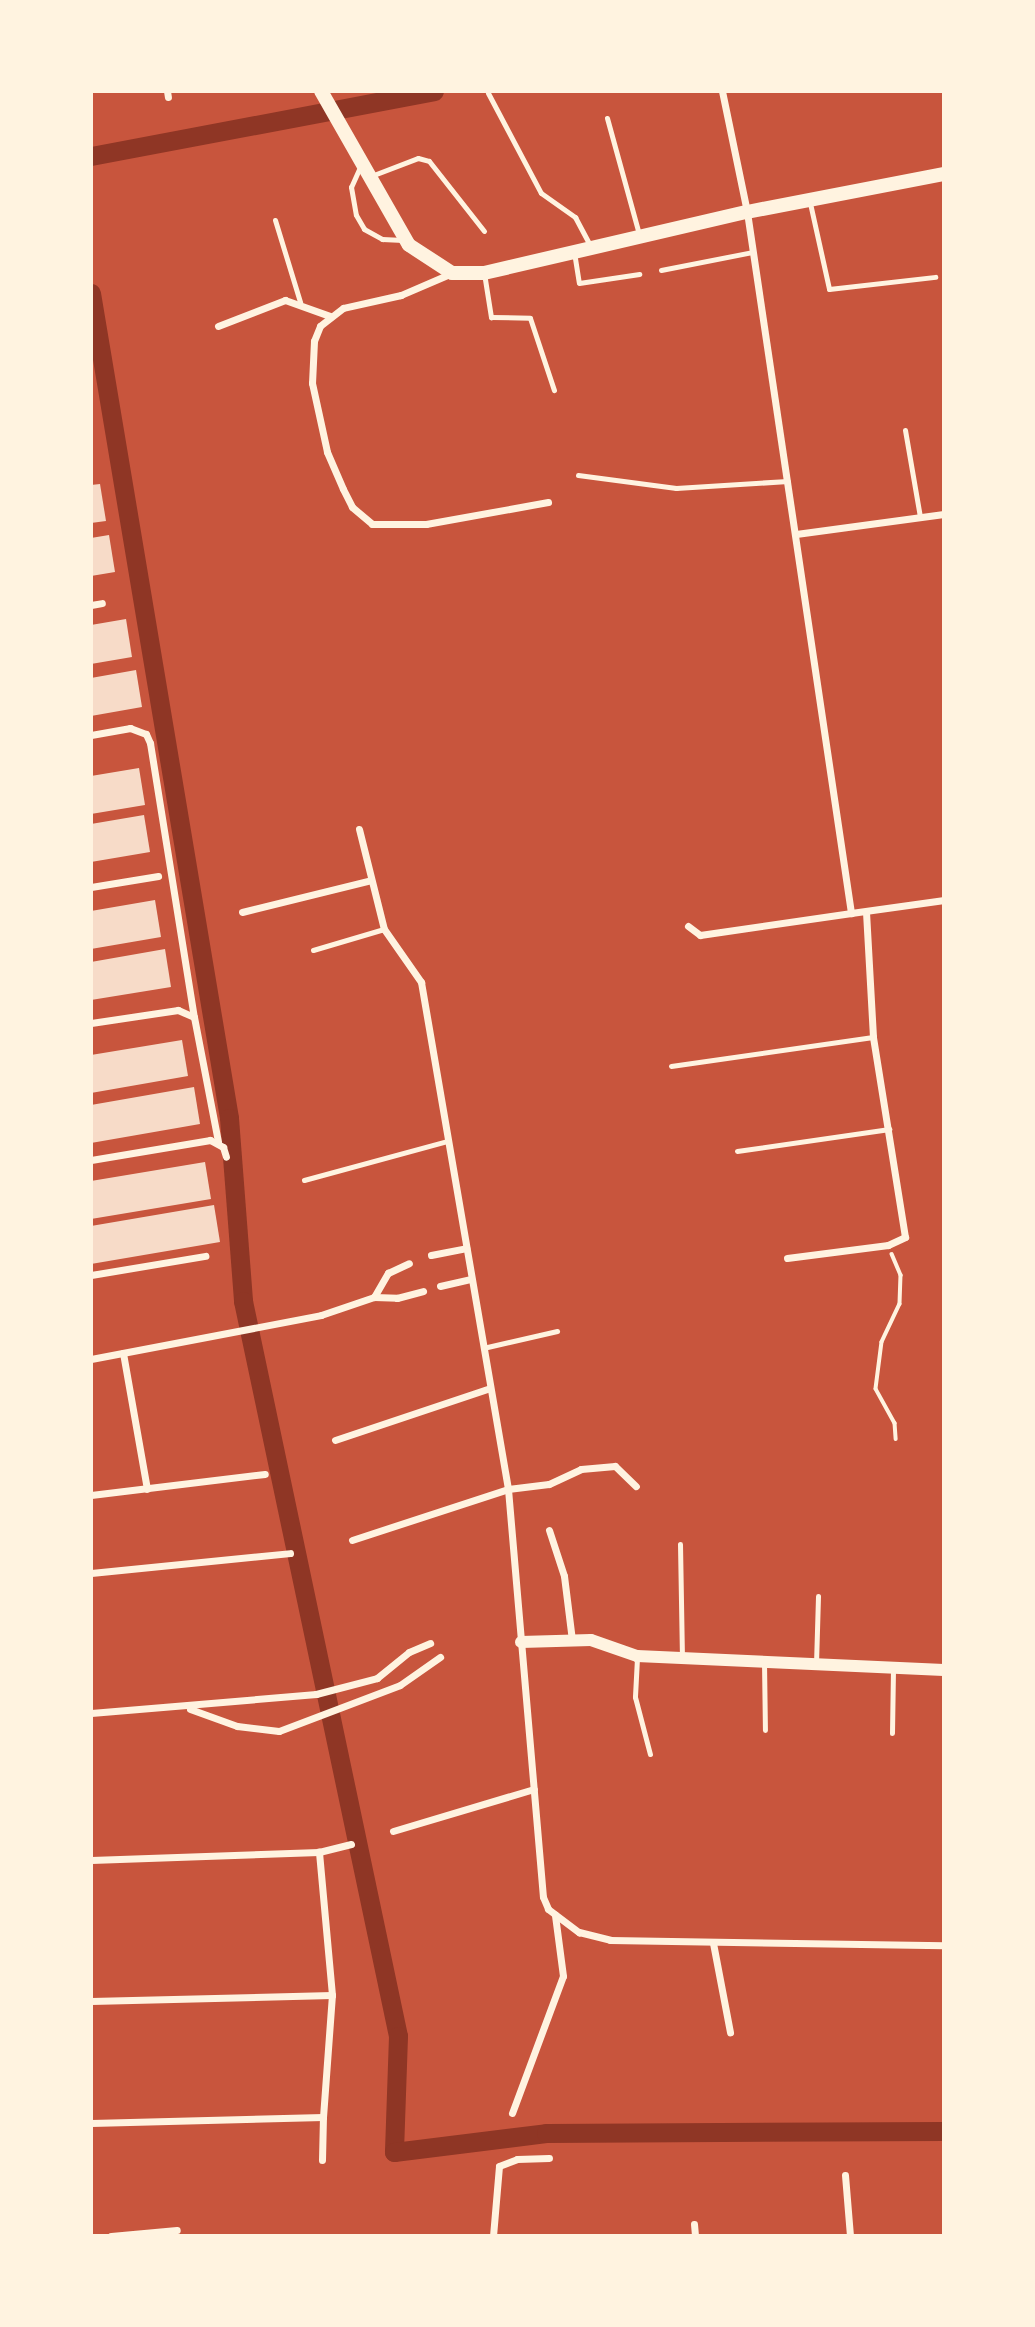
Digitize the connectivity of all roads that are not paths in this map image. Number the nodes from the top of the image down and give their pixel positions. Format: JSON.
{"nodes":[{"id":1,"x":722,"y":91,"type":"edge"},
{"id":2,"x":488,"y":93,"type":"dead end"},
{"id":3,"x":323,"y":97,"type":"edge"},
{"id":4,"x":607,"y":118,"type":"dead end"},
{"id":5,"x":365,"y":170,"type":"junction"},
{"id":6,"x":944,"y":174,"type":"edge"},
{"id":7,"x":810,"y":200,"type":"junction"},
{"id":8,"x":747,"y":212,"type":"junction"},
{"id":9,"x":275,"y":220,"type":"dead end"},
{"id":10,"x":484,"y":231,"type":"dead end"},
{"id":11,"x":640,"y":237,"type":"junction"},
{"id":12,"x":406,"y":241,"type":"junction"},
{"id":13,"x":592,"y":248,"type":"junction"},
{"id":14,"x":574,"y":252,"type":"junction"},
{"id":15,"x":753,"y":253,"type":"junction"},
{"id":16,"x":661,"y":270,"type":"dead end"},
{"id":17,"x":484,"y":272,"type":"junction"},
{"id":18,"x":452,"y":273,"type":"junction"},
{"id":19,"x":639,"y":274,"type":"dead end"},
{"id":20,"x":935,"y":277,"type":"dead end"},
{"id":21,"x":300,"y":302,"type":"junction"},
{"id":22,"x":330,"y":316,"type":"junction"},
{"id":23,"x":218,"y":326,"type":"dead end"},
{"id":24,"x":554,"y":390,"type":"dead end"},
{"id":25,"x":905,"y":430,"type":"dead end"},
{"id":26,"x":578,"y":475,"type":"dead end"},
{"id":27,"x":788,"y":481,"type":"junction"},
{"id":28,"x":548,"y":502,"type":"dead end"},
{"id":29,"x":944,"y":514,"type":"edge"},
{"id":30,"x":920,"y":517,"type":"junction"},
{"id":31,"x":796,"y":534,"type":"junction"},
{"id":32,"x":102,"y":603,"type":"dead end"},
{"id":33,"x":91,"y":605,"type":"edge"},
{"id":34,"x":91,"y":735,"type":"edge"},
{"id":35,"x":359,"y":829,"type":"dead end"},
{"id":36,"x":158,"y":876,"type":"dead end"},
{"id":37,"x":371,"y":880,"type":"junction"},
{"id":38,"x":91,"y":887,"type":"edge"},
{"id":39,"x":944,"y":900,"type":"edge"},
{"id":40,"x":242,"y":912,"type":"dead end"},
{"id":41,"x":866,"y":912,"type":"junction"},
{"id":42,"x":851,"y":913,"type":"junction"},
{"id":43,"x":688,"y":926,"type":"dead end"},
{"id":44,"x":384,"y":929,"type":"junction"},
{"id":45,"x":313,"y":950,"type":"dead end"},
{"id":46,"x":194,"y":1017,"type":"junction"},
{"id":47,"x":91,"y":1023,"type":"edge"},
{"id":48,"x":873,"y":1037,"type":"junction"},
{"id":49,"x":671,"y":1066,"type":"dead end"},
{"id":50,"x":889,"y":1129,"type":"junction"},
{"id":51,"x":448,"y":1141,"type":"junction"},
{"id":52,"x":218,"y":1142,"type":"junction"},
{"id":53,"x":737,"y":1151,"type":"dead end"},
{"id":54,"x":226,"y":1157,"type":"dead end"},
{"id":55,"x":91,"y":1160,"type":"edge"},
{"id":56,"x":304,"y":1180,"type":"dead end"},
{"id":57,"x":466,"y":1248,"type":"junction"},
{"id":58,"x":431,"y":1255,"type":"dead end"},
{"id":59,"x":205,"y":1256,"type":"dead end"},
{"id":60,"x":787,"y":1258,"type":"dead end"},
{"id":61,"x":410,"y":1263,"type":"dead end"},
{"id":62,"x":91,"y":1275,"type":"edge"},
{"id":63,"x":471,"y":1279,"type":"junction"},
{"id":64,"x":440,"y":1286,"type":"dead end"},
{"id":65,"x":423,"y":1291,"type":"dead end"},
{"id":66,"x":374,"y":1297,"type":"junction"},
{"id":67,"x":557,"y":1332,"type":"dead end"},
{"id":68,"x":483,"y":1348,"type":"junction"},
{"id":69,"x":123,"y":1353,"type":"junction"},
{"id":70,"x":91,"y":1359,"type":"edge"},
{"id":71,"x":491,"y":1388,"type":"junction"},
{"id":72,"x":335,"y":1440,"type":"dead end"},
{"id":73,"x":265,"y":1474,"type":"dead end"},
{"id":74,"x":636,"y":1486,"type":"dead end"},
{"id":75,"x":147,"y":1489,"type":"junction"},
{"id":76,"x":508,"y":1489,"type":"junction"},
{"id":77,"x":91,"y":1495,"type":"edge"},
{"id":78,"x":549,"y":1530,"type":"dead end"},
{"id":79,"x":352,"y":1540,"type":"dead end"},
{"id":80,"x":680,"y":1544,"type":"dead end"},
{"id":81,"x":290,"y":1553,"type":"dead end"},
{"id":82,"x":91,"y":1573,"type":"edge"},
{"id":83,"x":818,"y":1596,"type":"dead end"},
{"id":84,"x":572,"y":1640,"type":"junction"},
{"id":85,"x":521,"y":1642,"type":"junction"},
{"id":86,"x":430,"y":1643,"type":"dead end"},
{"id":87,"x":638,"y":1656,"type":"junction"},
{"id":88,"x":440,"y":1657,"type":"dead end"},
{"id":89,"x":682,"y":1658,"type":"junction"},
{"id":90,"x":765,"y":1662,"type":"junction"},
{"id":91,"x":816,"y":1664,"type":"junction"},
{"id":92,"x":893,"y":1668,"type":"junction"},
{"id":93,"x":944,"y":1670,"type":"edge"},
{"id":94,"x":187,"y":1708,"type":"junction"},
{"id":95,"x":91,"y":1713,"type":"edge"},
{"id":96,"x":765,"y":1730,"type":"dead end"},
{"id":97,"x":892,"y":1734,"type":"dead end"},
{"id":98,"x":650,"y":1754,"type":"dead end"},
{"id":99,"x":534,"y":1789,"type":"junction"},
{"id":100,"x":393,"y":1830,"type":"dead end"},
{"id":101,"x":351,"y":1844,"type":"dead end"},
{"id":102,"x":319,"y":1852,"type":"junction"},
{"id":103,"x":91,"y":1860,"type":"edge"},
{"id":104,"x":555,"y":1914,"type":"junction"},
{"id":105,"x":713,"y":1942,"type":"junction"},
{"id":106,"x":944,"y":1945,"type":"edge"},
{"id":107,"x":332,"y":1995,"type":"junction"},
{"id":108,"x":91,"y":2001,"type":"edge"},
{"id":109,"x":730,"y":2032,"type":"dead end"},
{"id":110,"x":512,"y":2113,"type":"dead end"},
{"id":111,"x":323,"y":2117,"type":"junction"},
{"id":112,"x":91,"y":2123,"type":"edge"},
{"id":113,"x":549,"y":2158,"type":"dead end"},
{"id":114,"x":321,"y":2160,"type":"dead end"},
{"id":115,"x":845,"y":2175,"type":"dead end"},
{"id":116,"x":694,"y":2224,"type":"dead end"},
{"id":117,"x":177,"y":2230,"type":"dead end"},
{"id":118,"x":111,"y":2236,"type":"edge"},
{"id":119,"x":493,"y":2236,"type":"edge"},
{"id":120,"x":695,"y":2236,"type":"edge"},
{"id":121,"x":850,"y":2236,"type":"edge"}],
"edges":[{"from":1,"to":8,"type":"street"},
{"from":2,"to":13,"type":"lane"},
{"from":3,"to":5,"type":"main road"},
{"from":4,"to":11,"type":"lane"},
{"from":5,"to":10,"type":"lane"},
{"from":5,"to":12,"type":"main road"},
{"from":5,"to":12,"type":"lane"},
{"from":6,"to":7,"type":"main road"},
{"from":7,"to":8,"type":"main road"},
{"from":7,"to":20,"type":"lane"},
{"from":8,"to":11,"type":"main road"},
{"from":8,"to":15,"type":"street"},
{"from":9,"to":21,"type":"lane"},
{"from":11,"to":13,"type":"main road"},
{"from":12,"to":18,"type":"main road"},
{"from":13,"to":14,"type":"main road"},
{"from":14,"to":17,"type":"main road"},
{"from":14,"to":19,"type":"lane"},
{"from":15,"to":16,"type":"lane"},
{"from":15,"to":27,"type":"street"},
{"from":17,"to":18,"type":"main road"},
{"from":17,"to":24,"type":"lane"},
{"from":18,"to":22,"type":"street"},
{"from":21,"to":22,"type":"street"},
{"from":21,"to":23,"type":"street"},
{"from":22,"to":28,"type":"street"},
{"from":25,"to":30,"type":"lane"},
{"from":26,"to":27,"type":"lane"},
{"from":27,"to":31,"type":"street"},
{"from":29,"to":30,"type":"street"},
{"from":30,"to":31,"type":"street"},
{"from":31,"to":42,"type":"street"},
{"from":32,"to":33,"type":"street"},
{"from":34,"to":46,"type":"street"},
{"from":35,"to":37,"type":"street"},
{"from":36,"to":38,"type":"street"},
{"from":37,"to":40,"type":"street"},
{"from":37,"to":44,"type":"street"},
{"from":39,"to":41,"type":"street"},
{"from":41,"to":42,"type":"street"},
{"from":41,"to":48,"type":"street"},
{"from":42,"to":43,"type":"street"},
{"from":44,"to":45,"type":"lane"},
{"from":44,"to":51,"type":"street"},
{"from":46,"to":47,"type":"street"},
{"from":46,"to":52,"type":"street"},
{"from":48,"to":49,"type":"lane"},
{"from":48,"to":50,"type":"street"},
{"from":50,"to":53,"type":"lane"},
{"from":50,"to":60,"type":"street"},
{"from":51,"to":56,"type":"lane"},
{"from":51,"to":57,"type":"street"},
{"from":52,"to":54,"type":"street"},
{"from":52,"to":55,"type":"street"},
{"from":57,"to":58,"type":"street"},
{"from":57,"to":63,"type":"street"},
{"from":59,"to":62,"type":"street"},
{"from":61,"to":66,"type":"street"},
{"from":63,"to":64,"type":"street"},
{"from":63,"to":68,"type":"street"},
{"from":65,"to":66,"type":"street"},
{"from":66,"to":69,"type":"street"},
{"from":67,"to":68,"type":"lane"},
{"from":68,"to":71,"type":"street"},
{"from":69,"to":70,"type":"street"},
{"from":69,"to":75,"type":"street"},
{"from":71,"to":72,"type":"street"},
{"from":71,"to":76,"type":"street"},
{"from":73,"to":75,"type":"street"},
{"from":74,"to":76,"type":"street"},
{"from":75,"to":77,"type":"street"},
{"from":76,"to":79,"type":"street"},
{"from":76,"to":85,"type":"street"},
{"from":78,"to":84,"type":"street"},
{"from":80,"to":89,"type":"lane"},
{"from":81,"to":82,"type":"street"},
{"from":83,"to":91,"type":"lane"},
{"from":84,"to":85,"type":"street"},
{"from":84,"to":87,"type":"street"},
{"from":85,"to":99,"type":"street"},
{"from":86,"to":94,"type":"street"},
{"from":87,"to":89,"type":"street"},
{"from":87,"to":98,"type":"lane"},
{"from":88,"to":94,"type":"street"},
{"from":89,"to":90,"type":"street"},
{"from":90,"to":91,"type":"street"},
{"from":90,"to":96,"type":"lane"},
{"from":91,"to":92,"type":"street"},
{"from":92,"to":93,"type":"street"},
{"from":92,"to":97,"type":"lane"},
{"from":94,"to":95,"type":"street"},
{"from":99,"to":100,"type":"street"},
{"from":99,"to":104,"type":"street"},
{"from":101,"to":102,"type":"street"},
{"from":102,"to":103,"type":"street"},
{"from":102,"to":107,"type":"street"},
{"from":104,"to":105,"type":"street"},
{"from":104,"to":110,"type":"street"},
{"from":105,"to":106,"type":"street"},
{"from":105,"to":109,"type":"street"},
{"from":107,"to":108,"type":"street"},
{"from":107,"to":111,"type":"street"},
{"from":111,"to":112,"type":"street"},
{"from":111,"to":114,"type":"street"},
{"from":113,"to":119,"type":"street"},
{"from":115,"to":121,"type":"street"},
{"from":116,"to":120,"type":"street"},
{"from":117,"to":118,"type":"street"}]}
